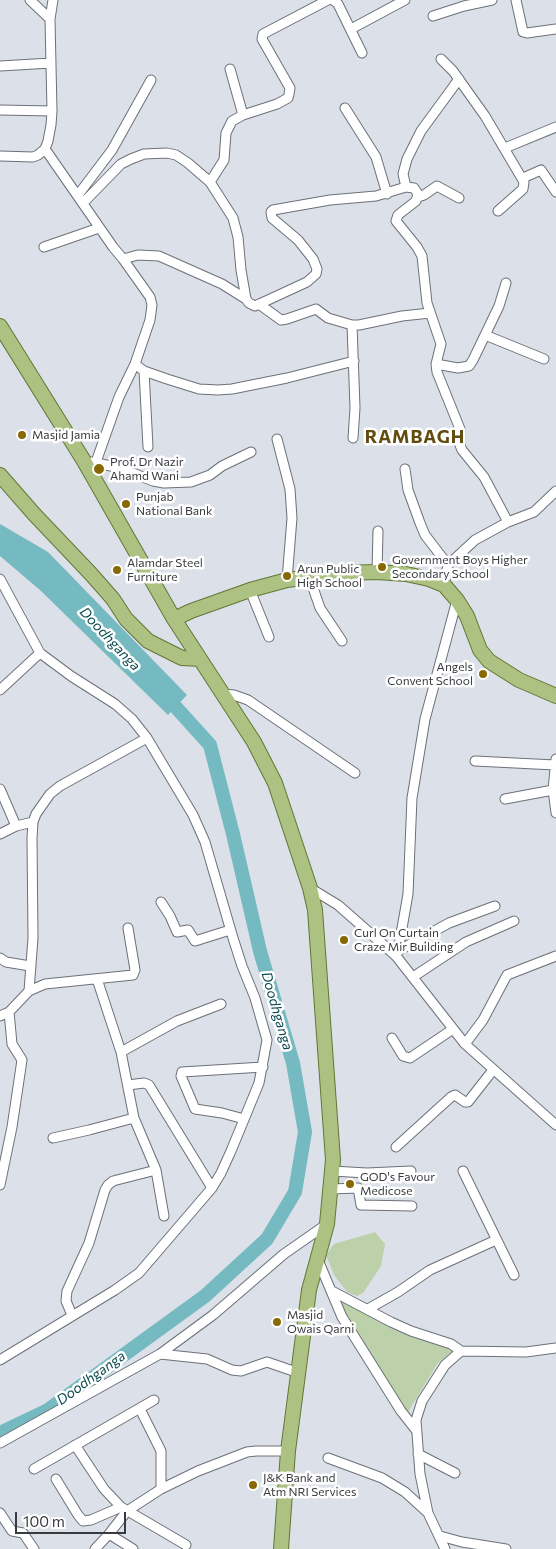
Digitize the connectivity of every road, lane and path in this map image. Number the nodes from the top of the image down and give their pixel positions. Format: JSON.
{"nodes":[{"id":1,"x":30,"y":0,"type":"edge"},
{"id":2,"x":53,"y":0,"type":"edge"},
{"id":3,"x":328,"y":0,"type":"edge"},
{"id":4,"x":333,"y":0,"type":"edge"},
{"id":5,"x":405,"y":0,"type":"edge"},
{"id":6,"x":492,"y":0,"type":"edge"},
{"id":7,"x":516,"y":0,"type":"edge"},
{"id":8,"x":432,"y":16,"type":"dead end"},
{"id":9,"x":50,"y":19,"type":"junction"},
{"id":10,"x":351,"y":29,"type":"junction"},
{"id":11,"x":556,"y":29,"type":"edge"},
{"id":12,"x":362,"y":53,"type":"dead end"},
{"id":13,"x":440,"y":59,"type":"dead end"},
{"id":14,"x":51,"y":63,"type":"junction"},
{"id":15,"x":0,"y":66,"type":"edge"},
{"id":16,"x":230,"y":69,"type":"dead end"},
{"id":17,"x":459,"y":78,"type":"junction"},
{"id":18,"x":151,"y":80,"type":"dead end"},
{"id":19,"x":345,"y":108,"type":"dead end"},
{"id":20,"x":0,"y":110,"type":"edge"},
{"id":21,"x":52,"y":111,"type":"junction"},
{"id":22,"x":243,"y":115,"type":"junction"},
{"id":23,"x":556,"y":127,"type":"edge"},
{"id":24,"x":505,"y":148,"type":"junction"},
{"id":25,"x":45,"y":149,"type":"junction"},
{"id":26,"x":0,"y":156,"type":"edge"},
{"id":27,"x":523,"y":178,"type":"junction"},
{"id":28,"x":210,"y":182,"type":"junction"},
{"id":29,"x":406,"y":187,"type":"junction"},
{"id":30,"x":556,"y":192,"type":"edge"},
{"id":31,"x":387,"y":194,"type":"junction"},
{"id":32,"x":418,"y":197,"type":"junction"},
{"id":33,"x":459,"y":198,"type":"dead end"},
{"id":34,"x":80,"y":199,"type":"junction"},
{"id":35,"x":498,"y":211,"type":"dead end"},
{"id":36,"x":99,"y":228,"type":"junction"},
{"id":37,"x":44,"y":247,"type":"dead end"},
{"id":38,"x":123,"y":258,"type":"junction"},
{"id":39,"x":506,"y":283,"type":"dead end"},
{"id":40,"x":246,"y":299,"type":"junction"},
{"id":41,"x":259,"y":304,"type":"junction"},
{"id":42,"x":430,"y":313,"type":"junction"},
{"id":43,"x":352,"y":325,"type":"junction"},
{"id":44,"x":0,"y":326,"type":"edge"},
{"id":45,"x":485,"y":335,"type":"junction"},
{"id":46,"x":544,"y":359,"type":"dead end"},
{"id":47,"x":354,"y":361,"type":"junction"},
{"id":48,"x":135,"y":364,"type":"junction"},
{"id":49,"x":436,"y":364,"type":"junction"},
{"id":50,"x":144,"y":371,"type":"junction"},
{"id":51,"x":353,"y":438,"type":"dead end"},
{"id":52,"x":277,"y":439,"type":"dead end"},
{"id":53,"x":148,"y":447,"type":"dead end"},
{"id":54,"x":251,"y":452,"type":"dead end"},
{"id":55,"x":90,"y":461,"type":"junction"},
{"id":56,"x":405,"y":469,"type":"dead end"},
{"id":57,"x":0,"y":474,"type":"edge"},
{"id":58,"x":556,"y":491,"type":"edge"},
{"id":59,"x":508,"y":522,"type":"junction"},
{"id":60,"x":378,"y":531,"type":"dead end"},
{"id":61,"x":448,"y":565,"type":"junction"},
{"id":62,"x":377,"y":572,"type":"junction"},
{"id":63,"x":309,"y":576,"type":"junction"},
{"id":64,"x":0,"y":578,"type":"edge"},
{"id":65,"x":287,"y":580,"type":"junction"},
{"id":66,"x":444,"y":585,"type":"junction"},
{"id":67,"x":250,"y":590,"type":"junction"},
{"id":68,"x":457,"y":600,"type":"junction"},
{"id":69,"x":174,"y":619,"type":"junction"},
{"id":70,"x":269,"y":636,"type":"dead end"},
{"id":71,"x":342,"y":642,"type":"dead end"},
{"id":72,"x":40,"y":653,"type":"junction"},
{"id":73,"x":200,"y":659,"type":"junction"},
{"id":74,"x":0,"y":690,"type":"edge"},
{"id":75,"x":223,"y":694,"type":"junction"},
{"id":76,"x":556,"y":696,"type":"edge"},
{"id":77,"x":147,"y":738,"type":"junction"},
{"id":78,"x":475,"y":761,"type":"dead end"},
{"id":79,"x":555,"y":762,"type":"edge"},
{"id":80,"x":355,"y":773,"type":"dead end"},
{"id":81,"x":0,"y":789,"type":"edge"},
{"id":82,"x":553,"y":790,"type":"junction"},
{"id":83,"x":505,"y":799,"type":"dead end"},
{"id":84,"x":556,"y":813,"type":"edge"},
{"id":85,"x":33,"y":822,"type":"junction"},
{"id":86,"x":16,"y":826,"type":"junction"},
{"id":87,"x":0,"y":834,"type":"edge"},
{"id":88,"x":310,"y":888,"type":"junction"},
{"id":89,"x":161,"y":902,"type":"dead end"},
{"id":90,"x":495,"y":906,"type":"dead end"},
{"id":91,"x":514,"y":921,"type":"dead end"},
{"id":92,"x":128,"y":928,"type":"dead end"},
{"id":93,"x":230,"y":930,"type":"junction"},
{"id":94,"x":397,"y":953,"type":"junction"},
{"id":95,"x":556,"y":956,"type":"edge"},
{"id":96,"x":0,"y":958,"type":"edge"},
{"id":97,"x":30,"y":966,"type":"junction"},
{"id":98,"x":413,"y":977,"type":"junction"},
{"id":99,"x":97,"y":979,"type":"junction"},
{"id":100,"x":28,"y":991,"type":"junction"},
{"id":101,"x":222,"y":1004,"type":"dead end"},
{"id":102,"x":9,"y":1012,"type":"junction"},
{"id":103,"x":0,"y":1016,"type":"edge"},
{"id":104,"x":453,"y":1029,"type":"junction"},
{"id":105,"x":392,"y":1038,"type":"dead end"},
{"id":106,"x":465,"y":1044,"type":"junction"},
{"id":107,"x":121,"y":1052,"type":"junction"},
{"id":108,"x":264,"y":1067,"type":"junction"},
{"id":109,"x":493,"y":1070,"type":"junction"},
{"id":110,"x":128,"y":1085,"type":"junction"},
{"id":111,"x":134,"y":1118,"type":"junction"},
{"id":112,"x":244,"y":1119,"type":"junction"},
{"id":113,"x":556,"y":1125,"type":"edge"},
{"id":114,"x":53,"y":1138,"type":"dead end"},
{"id":115,"x":396,"y":1147,"type":"dead end"},
{"id":116,"x":156,"y":1170,"type":"junction"},
{"id":117,"x":332,"y":1170,"type":"junction"},
{"id":118,"x":411,"y":1171,"type":"dead end"},
{"id":119,"x":463,"y":1171,"type":"dead end"},
{"id":120,"x":0,"y":1185,"type":"edge"},
{"id":121,"x":212,"y":1188,"type":"junction"},
{"id":122,"x":331,"y":1189,"type":"junction"},
{"id":123,"x":412,"y":1206,"type":"dead end"},
{"id":124,"x":164,"y":1216,"type":"dead end"},
{"id":125,"x":327,"y":1224,"type":"junction"},
{"id":126,"x":496,"y":1240,"type":"junction"},
{"id":127,"x":318,"y":1260,"type":"junction"},
{"id":128,"x":514,"y":1275,"type":"dead end"},
{"id":129,"x":332,"y":1291,"type":"junction"},
{"id":130,"x":368,"y":1309,"type":"junction"},
{"id":131,"x":72,"y":1315,"type":"junction"},
{"id":132,"x":556,"y":1348,"type":"edge"},
{"id":133,"x":461,"y":1351,"type":"junction"},
{"id":134,"x":160,"y":1354,"type":"junction"},
{"id":135,"x":0,"y":1360,"type":"edge"},
{"id":136,"x":299,"y":1373,"type":"junction"},
{"id":137,"x":154,"y":1400,"type":"dead end"},
{"id":138,"x":140,"y":1409,"type":"junction"},
{"id":139,"x":416,"y":1430,"type":"junction"},
{"id":140,"x":0,"y":1442,"type":"edge"},
{"id":141,"x":75,"y":1445,"type":"junction"},
{"id":142,"x":288,"y":1451,"type":"junction"},
{"id":143,"x":418,"y":1454,"type":"junction"},
{"id":144,"x":328,"y":1458,"type":"dead end"},
{"id":145,"x":34,"y":1469,"type":"dead end"},
{"id":146,"x":455,"y":1473,"type":"dead end"},
{"id":147,"x":56,"y":1479,"type":"dead end"},
{"id":148,"x":161,"y":1489,"type":"junction"},
{"id":149,"x":124,"y":1509,"type":"junction"},
{"id":150,"x":0,"y":1513,"type":"edge"},
{"id":151,"x":428,"y":1513,"type":"junction"},
{"id":152,"x":110,"y":1534,"type":"junction"},
{"id":153,"x":440,"y":1536,"type":"junction"},
{"id":154,"x":186,"y":1544,"type":"dead end"},
{"id":155,"x":34,"y":1549,"type":"edge"},
{"id":156,"x":95,"y":1549,"type":"edge"},
{"id":157,"x":133,"y":1549,"type":"edge"},
{"id":158,"x":281,"y":1549,"type":"edge"},
{"id":159,"x":445,"y":1549,"type":"edge"},
{"id":160,"x":506,"y":1549,"type":"edge"}],
"edges":[{"from":1,"to":9,"type":"street"},
{"from":2,"to":9,"type":"street"},
{"from":3,"to":22,"type":"street"},
{"from":4,"to":10,"type":"street"},
{"from":5,"to":10,"type":"street"},
{"from":6,"to":8,"type":"street"},
{"from":7,"to":11,"type":"street"},
{"from":9,"to":14,"type":"street"},
{"from":10,"to":12,"type":"street"},
{"from":13,"to":17,"type":"street"},
{"from":14,"to":15,"type":"street"},
{"from":14,"to":21,"type":"street"},
{"from":16,"to":22,"type":"street"},
{"from":17,"to":24,"type":"street"},
{"from":17,"to":29,"type":"street"},
{"from":18,"to":34,"type":"street"},
{"from":19,"to":31,"type":"street"},
{"from":20,"to":21,"type":"street"},
{"from":21,"to":25,"type":"street"},
{"from":22,"to":28,"type":"street"},
{"from":23,"to":24,"type":"street"},
{"from":24,"to":27,"type":"street"},
{"from":25,"to":26,"type":"street"},
{"from":25,"to":34,"type":"street"},
{"from":27,"to":30,"type":"street"},
{"from":27,"to":35,"type":"street"},
{"from":28,"to":34,"type":"street"},
{"from":28,"to":40,"type":"street"},
{"from":29,"to":31,"type":"street"},
{"from":29,"to":32,"type":"street"},
{"from":31,"to":41,"type":"street"},
{"from":32,"to":33,"type":"street"},
{"from":32,"to":42,"type":"street"},
{"from":34,"to":36,"type":"street"},
{"from":36,"to":37,"type":"street"},
{"from":36,"to":38,"type":"street"},
{"from":38,"to":40,"type":"street"},
{"from":38,"to":48,"type":"street"},
{"from":39,"to":45,"type":"street"},
{"from":40,"to":41,"type":"street"},
{"from":41,"to":43,"type":"street"},
{"from":42,"to":43,"type":"street"},
{"from":42,"to":49,"type":"street"},
{"from":43,"to":47,"type":"street"},
{"from":44,"to":55,"type":"main road"},
{"from":45,"to":46,"type":"street"},
{"from":45,"to":49,"type":"street"},
{"from":47,"to":50,"type":"street"},
{"from":47,"to":51,"type":"street"},
{"from":48,"to":50,"type":"street"},
{"from":48,"to":55,"type":"street"},
{"from":49,"to":59,"type":"street"},
{"from":50,"to":53,"type":"street"},
{"from":52,"to":65,"type":"street"},
{"from":54,"to":55,"type":"street"},
{"from":55,"to":69,"type":"main road"},
{"from":56,"to":61,"type":"street"},
{"from":57,"to":73,"type":"main road"},
{"from":58,"to":59,"type":"street"},
{"from":59,"to":61,"type":"street"},
{"from":60,"to":62,"type":"street"},
{"from":61,"to":66,"type":"street"},
{"from":62,"to":63,"type":"main road"},
{"from":62,"to":66,"type":"main road"},
{"from":63,"to":65,"type":"main road"},
{"from":63,"to":71,"type":"street"},
{"from":64,"to":72,"type":"street"},
{"from":65,"to":67,"type":"main road"},
{"from":66,"to":68,"type":"main road"},
{"from":67,"to":69,"type":"main road"},
{"from":67,"to":70,"type":"street"},
{"from":68,"to":76,"type":"main road"},
{"from":68,"to":94,"type":"street"},
{"from":69,"to":73,"type":"main road"},
{"from":72,"to":74,"type":"street"},
{"from":72,"to":77,"type":"street"},
{"from":73,"to":75,"type":"main road"},
{"from":75,"to":80,"type":"street"},
{"from":75,"to":88,"type":"main road"},
{"from":77,"to":85,"type":"street"},
{"from":77,"to":93,"type":"street"},
{"from":78,"to":79,"type":"street"},
{"from":79,"to":82,"type":"street"},
{"from":81,"to":86,"type":"street"},
{"from":82,"to":83,"type":"street"},
{"from":82,"to":84,"type":"street"},
{"from":85,"to":86,"type":"street"},
{"from":85,"to":97,"type":"street"},
{"from":86,"to":87,"type":"street"},
{"from":88,"to":94,"type":"street"},
{"from":88,"to":117,"type":"main road"},
{"from":89,"to":93,"type":"street"},
{"from":90,"to":94,"type":"street"},
{"from":91,"to":98,"type":"street"},
{"from":92,"to":99,"type":"street"},
{"from":93,"to":108,"type":"street"},
{"from":94,"to":98,"type":"street"},
{"from":95,"to":106,"type":"street"},
{"from":96,"to":97,"type":"street"},
{"from":97,"to":100,"type":"street"},
{"from":98,"to":104,"type":"street"},
{"from":99,"to":100,"type":"street"},
{"from":99,"to":107,"type":"street"},
{"from":100,"to":102,"type":"street"},
{"from":101,"to":107,"type":"street"},
{"from":102,"to":103,"type":"street"},
{"from":102,"to":120,"type":"street"},
{"from":104,"to":105,"type":"street"},
{"from":104,"to":106,"type":"street"},
{"from":106,"to":109,"type":"street"},
{"from":107,"to":110,"type":"street"},
{"from":108,"to":112,"type":"street"},
{"from":108,"to":112,"type":"street"},
{"from":109,"to":113,"type":"street"},
{"from":109,"to":115,"type":"street"},
{"from":110,"to":111,"type":"street"},
{"from":110,"to":121,"type":"street"},
{"from":111,"to":114,"type":"street"},
{"from":111,"to":116,"type":"street"},
{"from":112,"to":121,"type":"street"},
{"from":116,"to":124,"type":"street"},
{"from":116,"to":131,"type":"street"},
{"from":117,"to":118,"type":"street"},
{"from":117,"to":122,"type":"main road"},
{"from":119,"to":126,"type":"street"},
{"from":121,"to":131,"type":"street"},
{"from":122,"to":123,"type":"street"},
{"from":122,"to":125,"type":"main road"},
{"from":125,"to":127,"type":"main road"},
{"from":125,"to":134,"type":"street"},
{"from":126,"to":128,"type":"street"},
{"from":126,"to":130,"type":"street"},
{"from":127,"to":129,"type":"street"},
{"from":127,"to":136,"type":"main road"},
{"from":129,"to":130,"type":"street"},
{"from":129,"to":139,"type":"street"},
{"from":130,"to":133,"type":"street"},
{"from":131,"to":135,"type":"street"},
{"from":132,"to":133,"type":"street"},
{"from":133,"to":139,"type":"street"},
{"from":134,"to":136,"type":"street"},
{"from":134,"to":140,"type":"street"},
{"from":136,"to":142,"type":"main road"},
{"from":137,"to":138,"type":"street"},
{"from":138,"to":141,"type":"street"},
{"from":138,"to":148,"type":"street"},
{"from":139,"to":143,"type":"street"},
{"from":141,"to":145,"type":"street"},
{"from":141,"to":149,"type":"street"},
{"from":142,"to":148,"type":"street"},
{"from":142,"to":158,"type":"main road"},
{"from":143,"to":146,"type":"street"},
{"from":143,"to":151,"type":"street"},
{"from":144,"to":151,"type":"street"},
{"from":147,"to":149,"type":"street"},
{"from":148,"to":149,"type":"street"},
{"from":149,"to":152,"type":"street"},
{"from":149,"to":154,"type":"street"},
{"from":150,"to":155,"type":"street"},
{"from":151,"to":153,"type":"street"},
{"from":152,"to":156,"type":"street"},
{"from":152,"to":157,"type":"street"},
{"from":153,"to":159,"type":"street"},
{"from":153,"to":160,"type":"street"}]}
